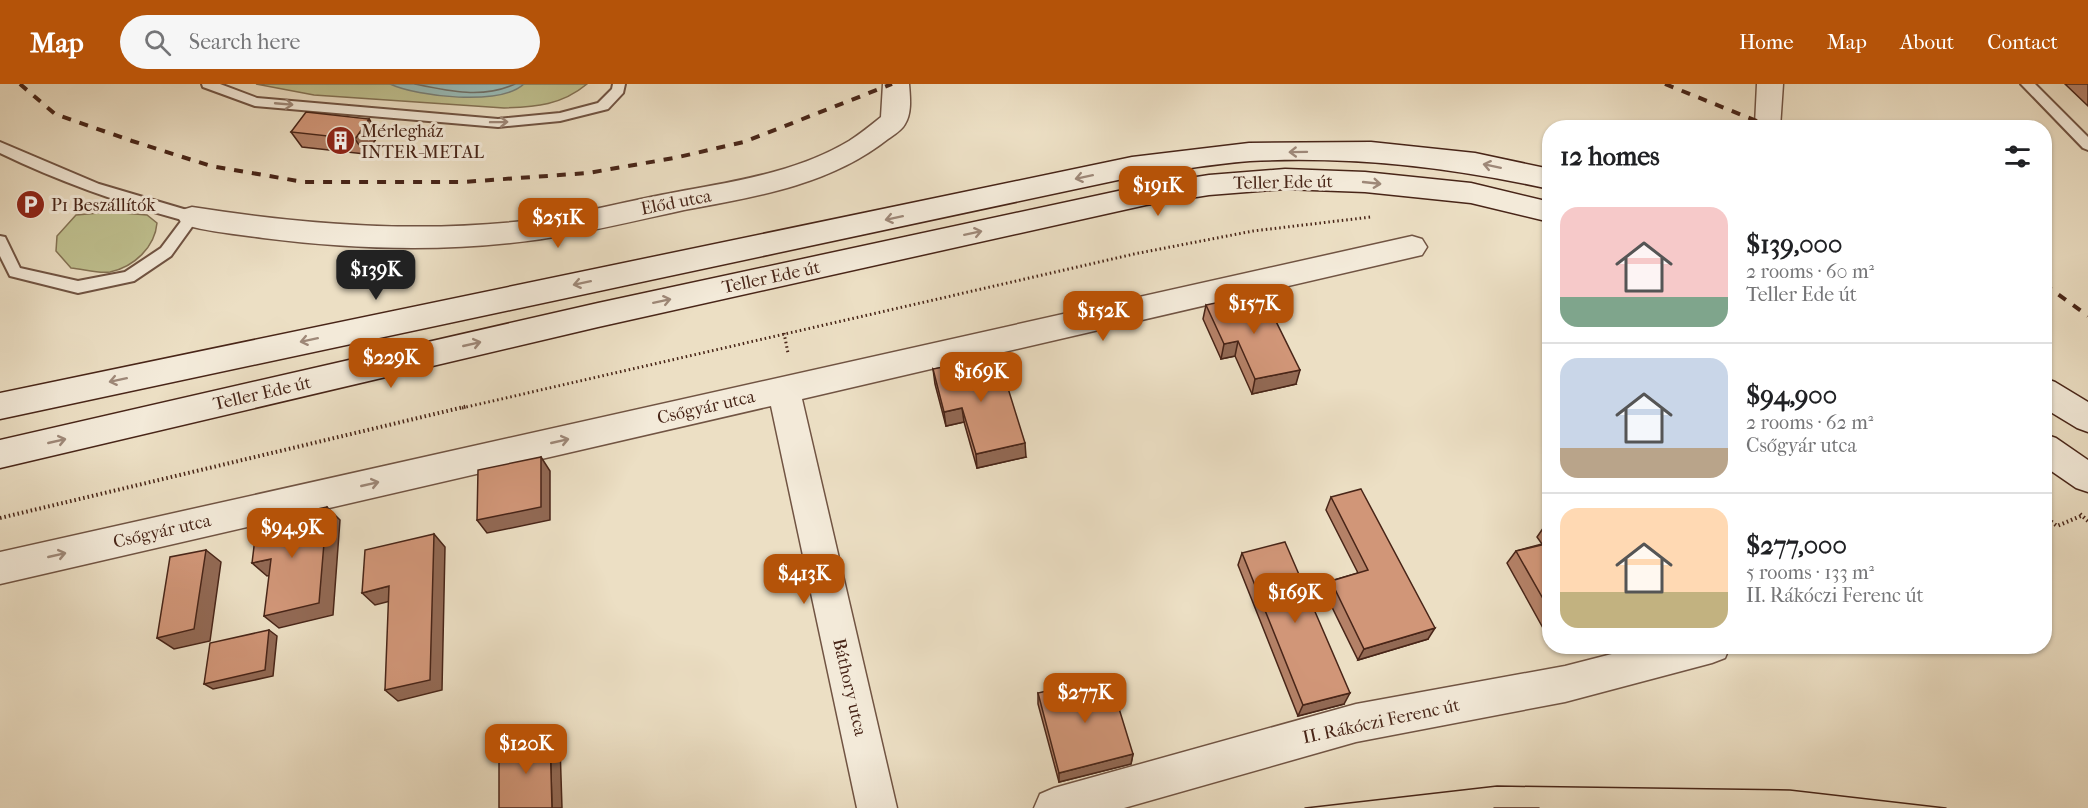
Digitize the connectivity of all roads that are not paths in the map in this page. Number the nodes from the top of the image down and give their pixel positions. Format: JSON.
{"nodes":[{"id":1,"x":208,"y":84,"type":"edge"},
{"id":2,"x":619,"y":84,"type":"edge"},
{"id":3,"x":896,"y":84,"type":"edge"},
{"id":4,"x":1770,"y":84,"type":"edge"},
{"id":5,"x":2027,"y":84,"type":"edge"},
{"id":6,"x":1768,"y":120,"type":"edge"},
{"id":7,"x":2088,"y":145,"type":"edge"},
{"id":8,"x":0,"y":147,"type":"edge"},
{"id":9,"x":1542,"y":176,"type":"edge"},
{"id":10,"x":1542,"y":210,"type":"edge"},
{"id":11,"x":192,"y":217,"type":"junction"},
{"id":12,"x":0,"y":241,"type":"edge"},
{"id":13,"x":1412,"y":247,"type":"dead end"},
{"id":14,"x":784,"y":390,"type":"junction"},
{"id":15,"x":2052,"y":396,"type":"edge"},
{"id":16,"x":0,"y":406,"type":"edge"},
{"id":17,"x":2088,"y":419,"type":"edge"},
{"id":18,"x":2052,"y":453,"type":"edge"},
{"id":19,"x":0,"y":454,"type":"edge"},
{"id":20,"x":2088,"y":478,"type":"edge"},
{"id":21,"x":0,"y":568,"type":"edge"},
{"id":22,"x":1681,"y":654,"type":"edge"},
{"id":23,"x":877,"y":808,"type":"edge"},
{"id":24,"x":1054,"y":808,"type":"edge"}],
"edges":[{"from":1,"to":2,"type":"lane","one_way":true},
{"from":3,"to":11,"type":"street","name":"Előd utca"},
{"from":4,"to":6,"type":"street"},
{"from":5,"to":7,"type":"lane"},
{"from":8,"to":11,"type":"lane"},
{"from":9,"to":16,"type":"street","name":"Teller Ede út","one_way":true},
{"from":19,"to":10,"type":"street","name":"Teller Ede út","one_way":true},
{"from":11,"to":12,"type":"lane"},
{"from":13,"to":14,"type":"street","name":"Csőgyár utca"},
{"from":21,"to":14,"type":"street","name":"Csőgyár utca","one_way":true},
{"from":14,"to":23,"type":"street","name":"Báthory utca"},
{"from":15,"to":17,"type":"street"},
{"from":18,"to":20,"type":"street"},
{"from":22,"to":24,"type":"street","name":"II. Rákóczi Ferenc út"}]}
